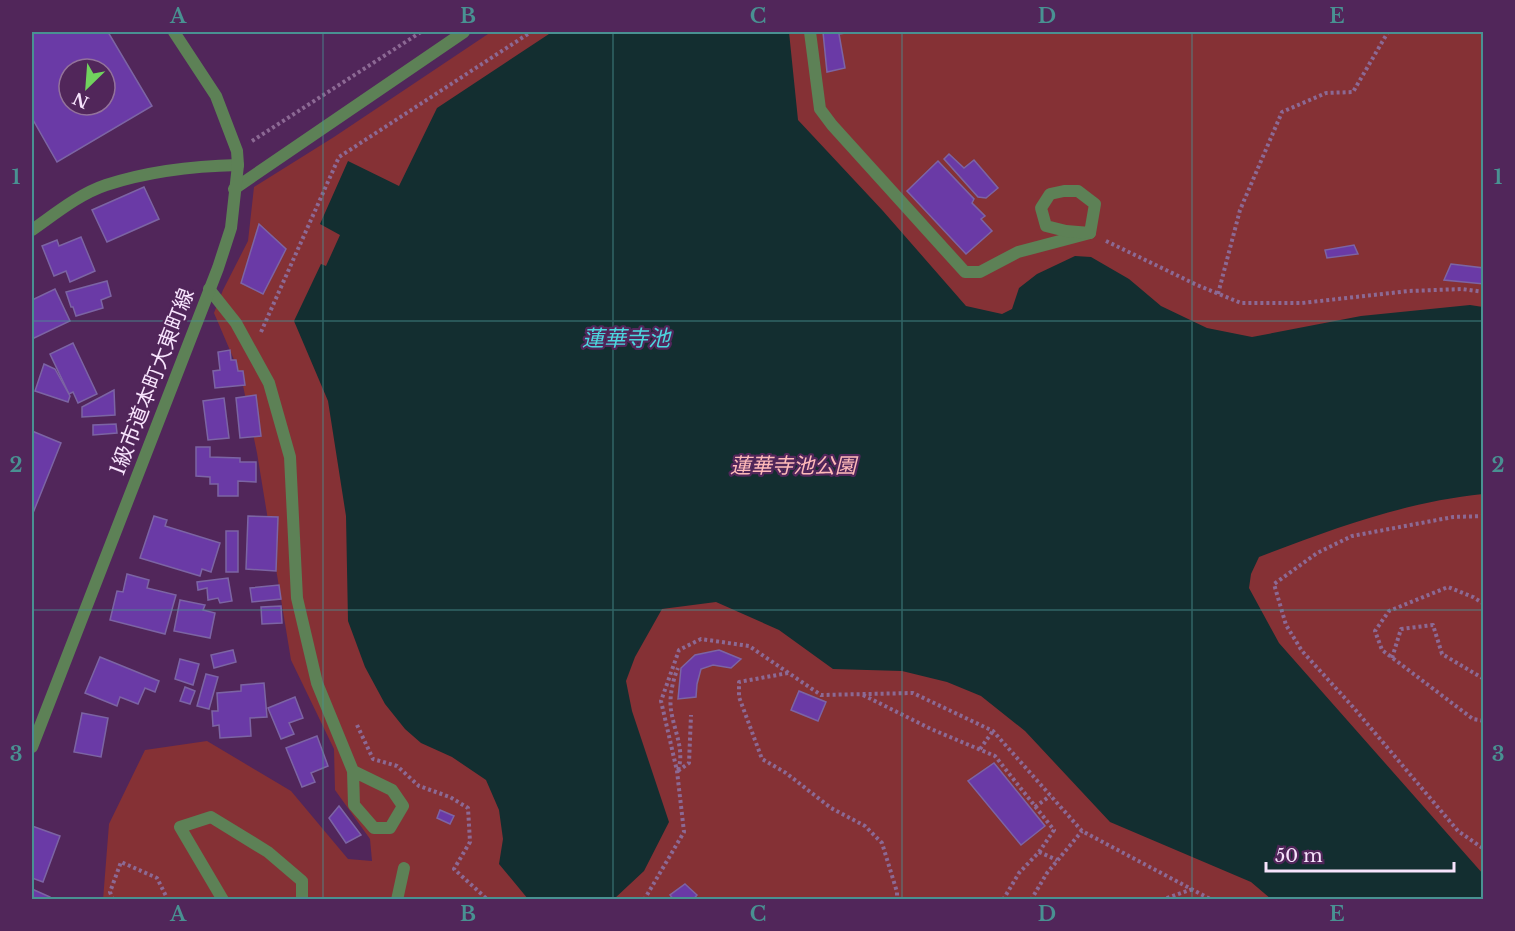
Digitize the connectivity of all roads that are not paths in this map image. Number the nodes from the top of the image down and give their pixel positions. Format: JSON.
{"nodes":[{"id":1,"x":174,"y":32,"type":"edge"},
{"id":2,"x":464,"y":32,"type":"edge"},
{"id":3,"x":810,"y":32,"type":"edge"},
{"id":4,"x":238,"y":165,"type":"junction"},
{"id":5,"x":234,"y":189,"type":"junction"},
{"id":6,"x":32,"y":230,"type":"edge"},
{"id":7,"x":1090,"y":233,"type":"junction"},
{"id":8,"x":209,"y":289,"type":"junction"},
{"id":9,"x":32,"y":747,"type":"edge"},
{"id":10,"x":353,"y":771,"type":"junction"},
{"id":11,"x":404,"y":868,"type":"dead end"},
{"id":12,"x":223,"y":900,"type":"edge"},
{"id":13,"x":302,"y":900,"type":"edge"},
{"id":14,"x":397,"y":900,"type":"edge"}],
"edges":[{"from":1,"to":4,"type":"street","name":"1級市道本町大東町線"},
{"from":2,"to":5,"type":"street"},
{"from":3,"to":7,"type":"street"},
{"from":4,"to":5,"type":"street","name":"1級市道本町大東町線"},
{"from":4,"to":6,"type":"street"},
{"from":5,"to":8,"type":"street","name":"1級市道本町大東町線"},
{"from":7,"to":7,"type":"street"},
{"from":8,"to":9,"type":"street","name":"1級市道本町大東町線"},
{"from":8,"to":10,"type":"street"},
{"from":10,"to":10,"type":"street"},
{"from":11,"to":14,"type":"street"},
{"from":12,"to":13,"type":"street"}]}
